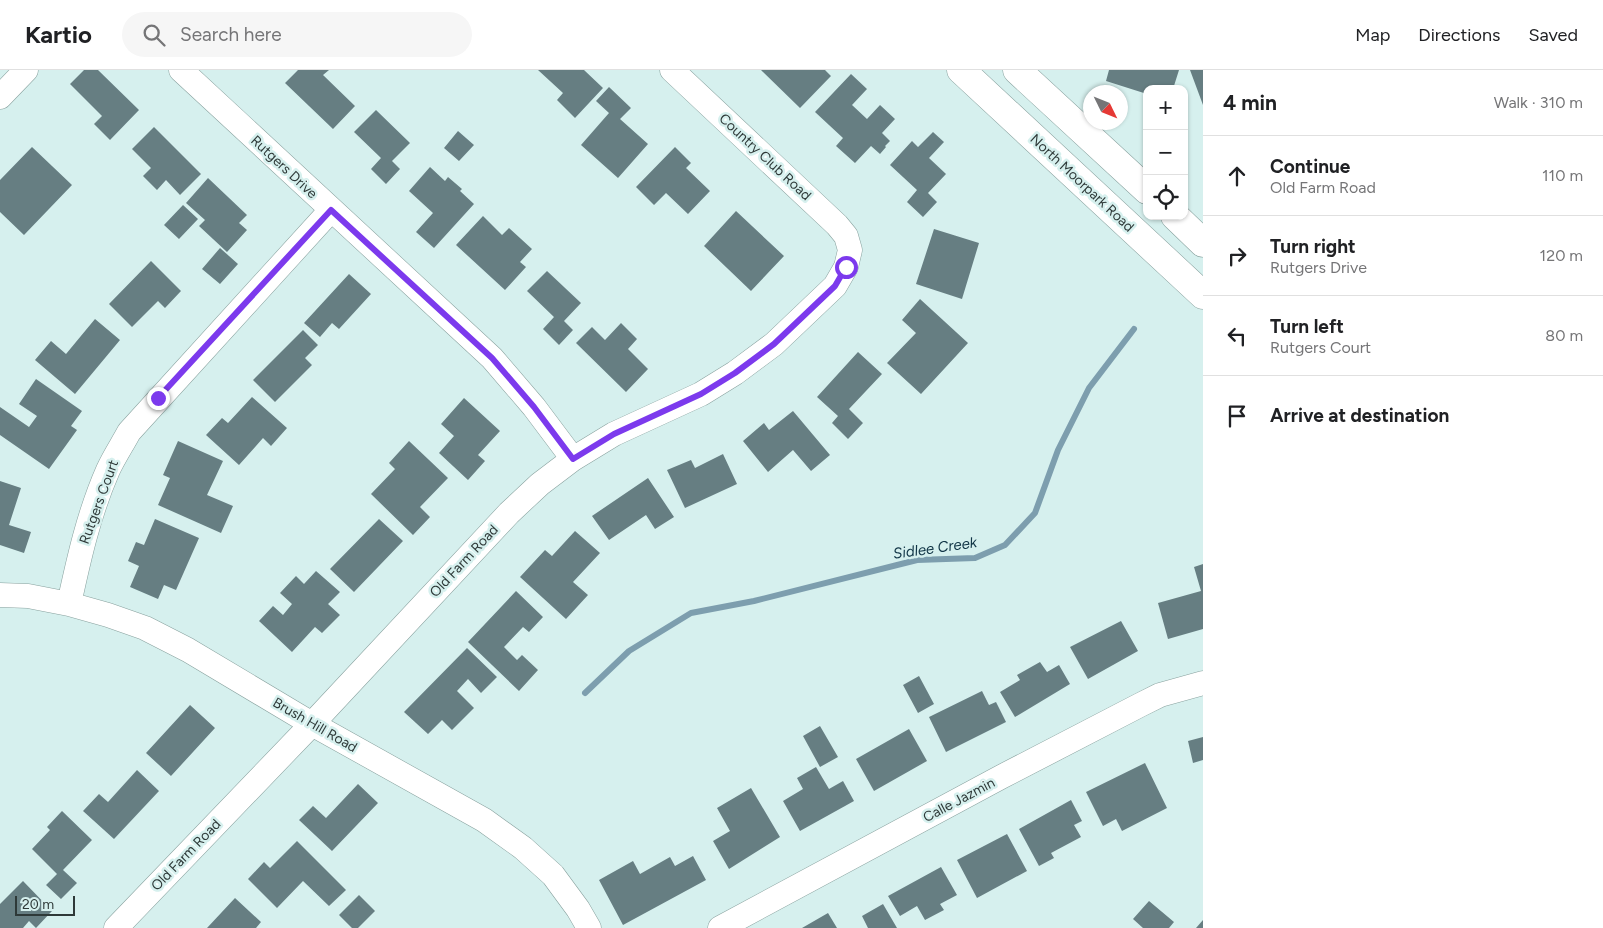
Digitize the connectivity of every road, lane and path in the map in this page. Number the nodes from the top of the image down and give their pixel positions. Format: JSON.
{"nodes":[{"id":1,"x":26,"y":70,"type":"edge"},
{"id":2,"x":181,"y":70,"type":"edge"},
{"id":3,"x":672,"y":70,"type":"edge"},
{"id":4,"x":961,"y":70,"type":"edge"},
{"id":5,"x":1017,"y":70,"type":"edge"},
{"id":6,"x":0,"y":97,"type":"edge"},
{"id":7,"x":1143,"y":186,"type":"edge"},
{"id":8,"x":331,"y":210,"type":"junction"},
{"id":9,"x":1178,"y":220,"type":"edge"},
{"id":10,"x":1203,"y":243,"type":"edge"},
{"id":11,"x":850,"y":250,"type":"joint"},
{"id":12,"x":1203,"y":296,"type":"edge"},
{"id":13,"x":573,"y":459,"type":"junction"},
{"id":14,"x":0,"y":595,"type":"edge"},
{"id":15,"x":69,"y":604,"type":"junction"},
{"id":16,"x":1203,"y":683,"type":"edge"},
{"id":17,"x":312,"y":724,"type":"junction"},
{"id":18,"x":734,"y":925,"type":"edge"},
{"id":19,"x":116,"y":928,"type":"edge"},
{"id":20,"x":589,"y":928,"type":"edge"}],
"edges":[{"from":1,"to":6,"type":"street"},
{"from":2,"to":8,"type":"street","name":"Rutgers Drive"},
{"from":3,"to":11,"type":"street","name":"Country Club Road"},
{"from":4,"to":12,"type":"main road","name":"North Moorpark Road"},
{"from":5,"to":7,"type":"main road"},
{"from":8,"to":13,"type":"street","name":"Rutgers Drive"},
{"from":8,"to":15,"type":"street","name":"Rutgers Court"},
{"from":9,"to":10,"type":"main road"},
{"from":11,"to":13,"type":"street","name":"Old Farm Road"},
{"from":13,"to":17,"type":"street","name":"Old Farm Road"},
{"from":14,"to":15,"type":"street","name":"Brush Hill Road"},
{"from":15,"to":17,"type":"street","name":"Brush Hill Road"},
{"from":16,"to":18,"type":"street","name":"Calle Jazmin"},
{"from":17,"to":19,"type":"street","name":"Old Farm Road"},
{"from":17,"to":20,"type":"street","name":"Brush Hill Road"}]}
